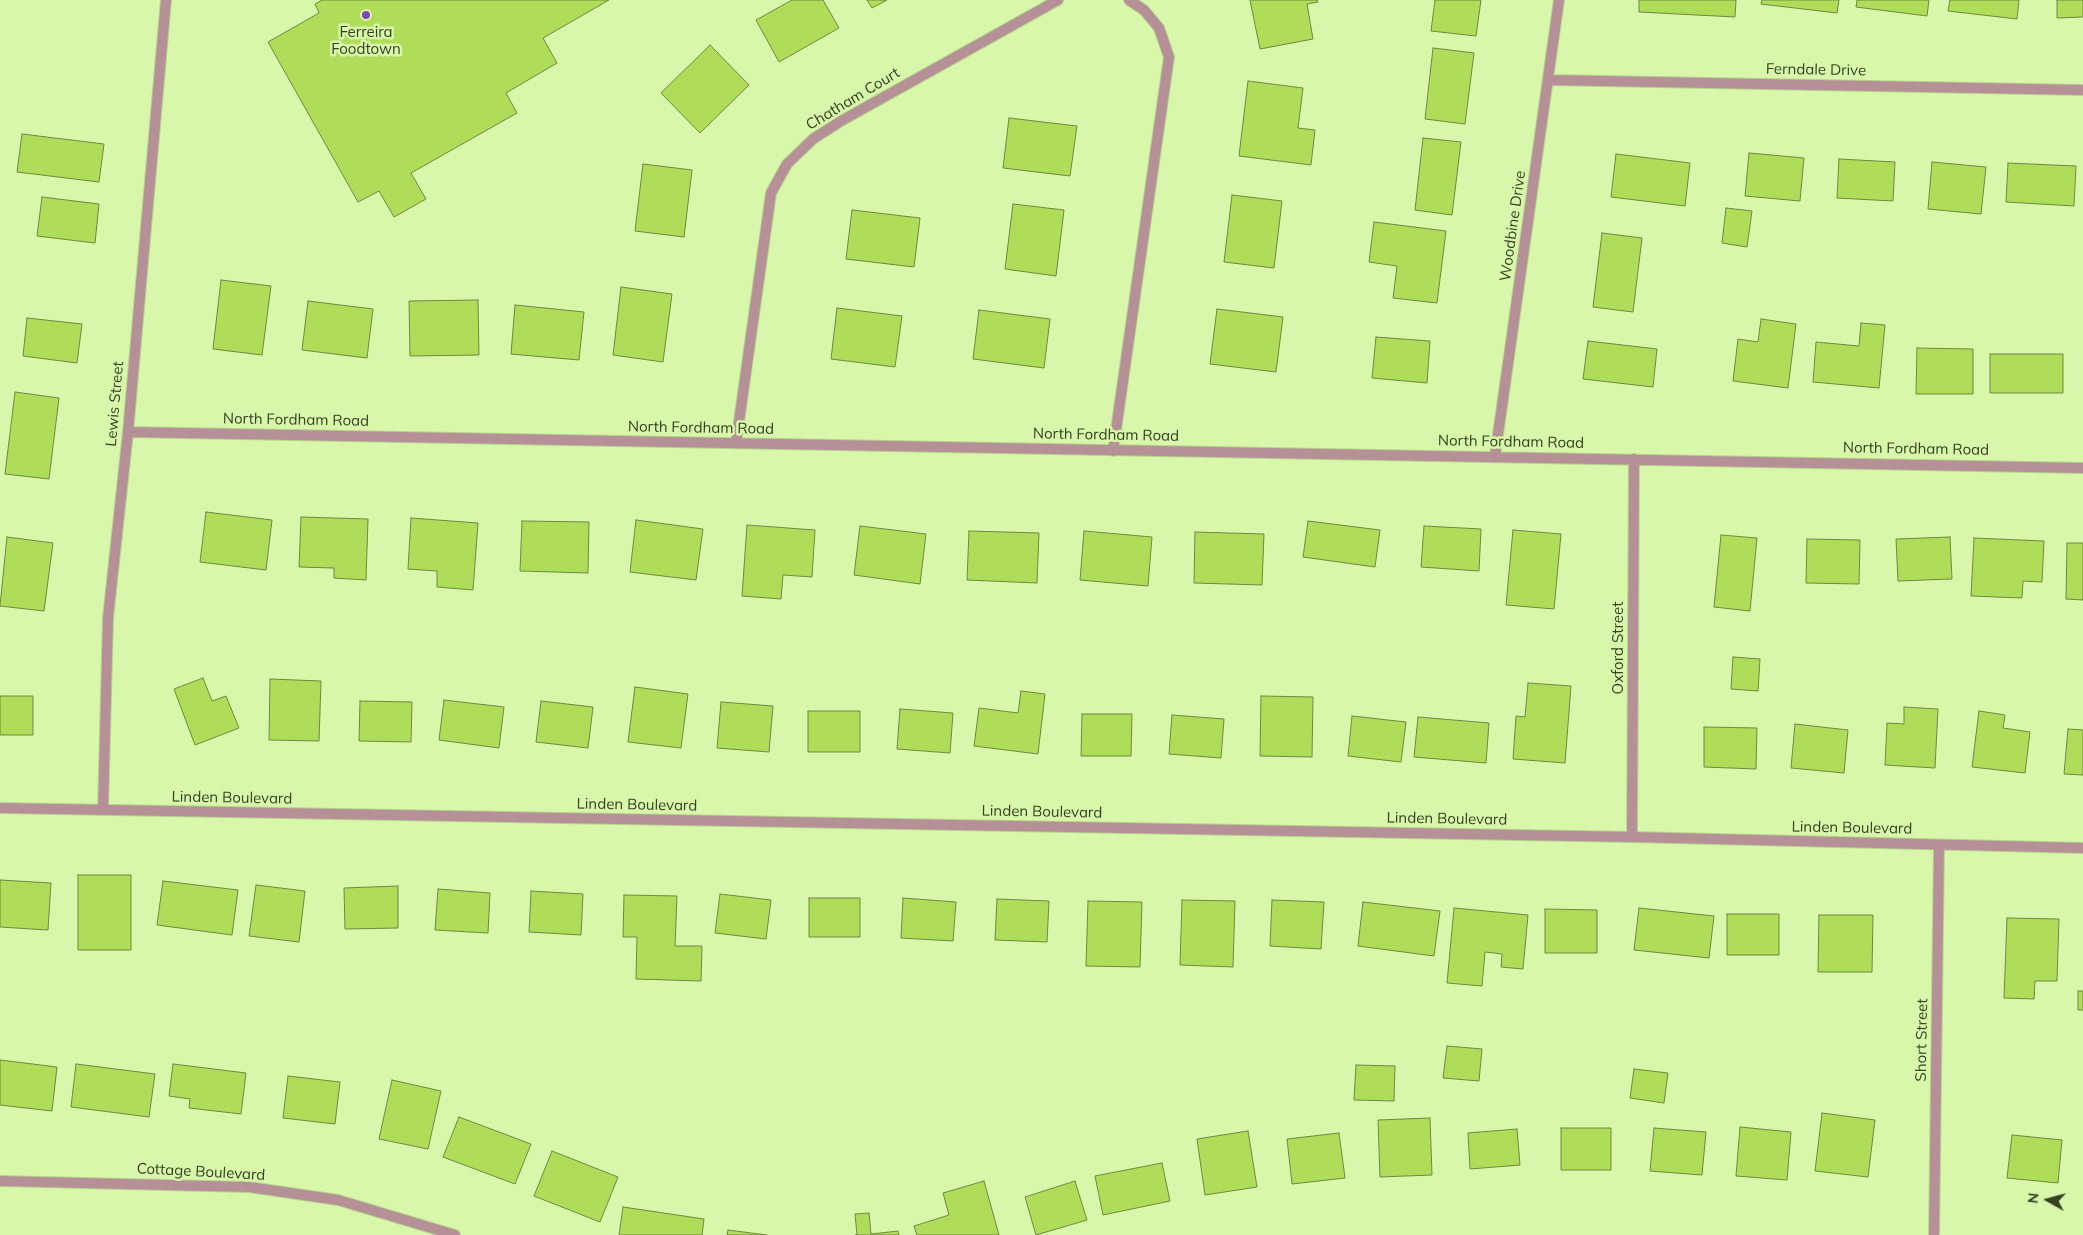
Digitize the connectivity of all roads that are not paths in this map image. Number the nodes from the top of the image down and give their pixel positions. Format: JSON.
{"nodes":[{"id":1,"x":166,"y":0,"type":"edge"},
{"id":2,"x":1058,"y":0,"type":"edge"},
{"id":3,"x":1129,"y":0,"type":"edge"},
{"id":4,"x":1559,"y":0,"type":"edge"},
{"id":5,"x":1548,"y":80,"type":"junction"},
{"id":6,"x":2083,"y":90,"type":"edge"},
{"id":7,"x":128,"y":432,"type":"junction"},
{"id":8,"x":736,"y":443,"type":"junction"},
{"id":9,"x":1113,"y":451,"type":"junction"},
{"id":10,"x":1496,"y":456,"type":"junction"},
{"id":11,"x":1634,"y":459,"type":"junction"},
{"id":12,"x":2083,"y":468,"type":"edge"},
{"id":13,"x":0,"y":808,"type":"edge"},
{"id":14,"x":103,"y":810,"type":"junction"},
{"id":15,"x":1632,"y":837,"type":"junction"},
{"id":16,"x":1939,"y":845,"type":"junction"},
{"id":17,"x":2083,"y":848,"type":"edge"},
{"id":18,"x":0,"y":1180,"type":"edge"},
{"id":19,"x":456,"y":1235,"type":"edge"},
{"id":20,"x":1934,"y":1235,"type":"edge"}],
"edges":[{"from":1,"to":7,"type":"street","name":"Lewis Street"},
{"from":2,"to":8,"type":"street","name":"Chatham Court"},
{"from":3,"to":9,"type":"street"},
{"from":4,"to":5,"type":"street","name":"Woodbine Drive"},
{"from":5,"to":6,"type":"street","name":"Ferndale Drive"},
{"from":5,"to":10,"type":"street","name":"Woodbine Drive"},
{"from":7,"to":8,"type":"street","name":"North Fordham Road"},
{"from":7,"to":14,"type":"street","name":"Lewis Street"},
{"from":8,"to":9,"type":"street","name":"North Fordham Road"},
{"from":9,"to":10,"type":"street","name":"North Fordham Road"},
{"from":10,"to":11,"type":"street","name":"North Fordham Road"},
{"from":11,"to":12,"type":"street","name":"North Fordham Road"},
{"from":11,"to":15,"type":"street","name":"Oxford Street"},
{"from":13,"to":14,"type":"street","name":"Linden Boulevard"},
{"from":14,"to":15,"type":"street","name":"Linden Boulevard"},
{"from":15,"to":16,"type":"street","name":"Linden Boulevard"},
{"from":16,"to":17,"type":"street","name":"Linden Boulevard"},
{"from":16,"to":20,"type":"street","name":"Short Street"},
{"from":18,"to":19,"type":"street","name":"Cottage Boulevard"}]}
